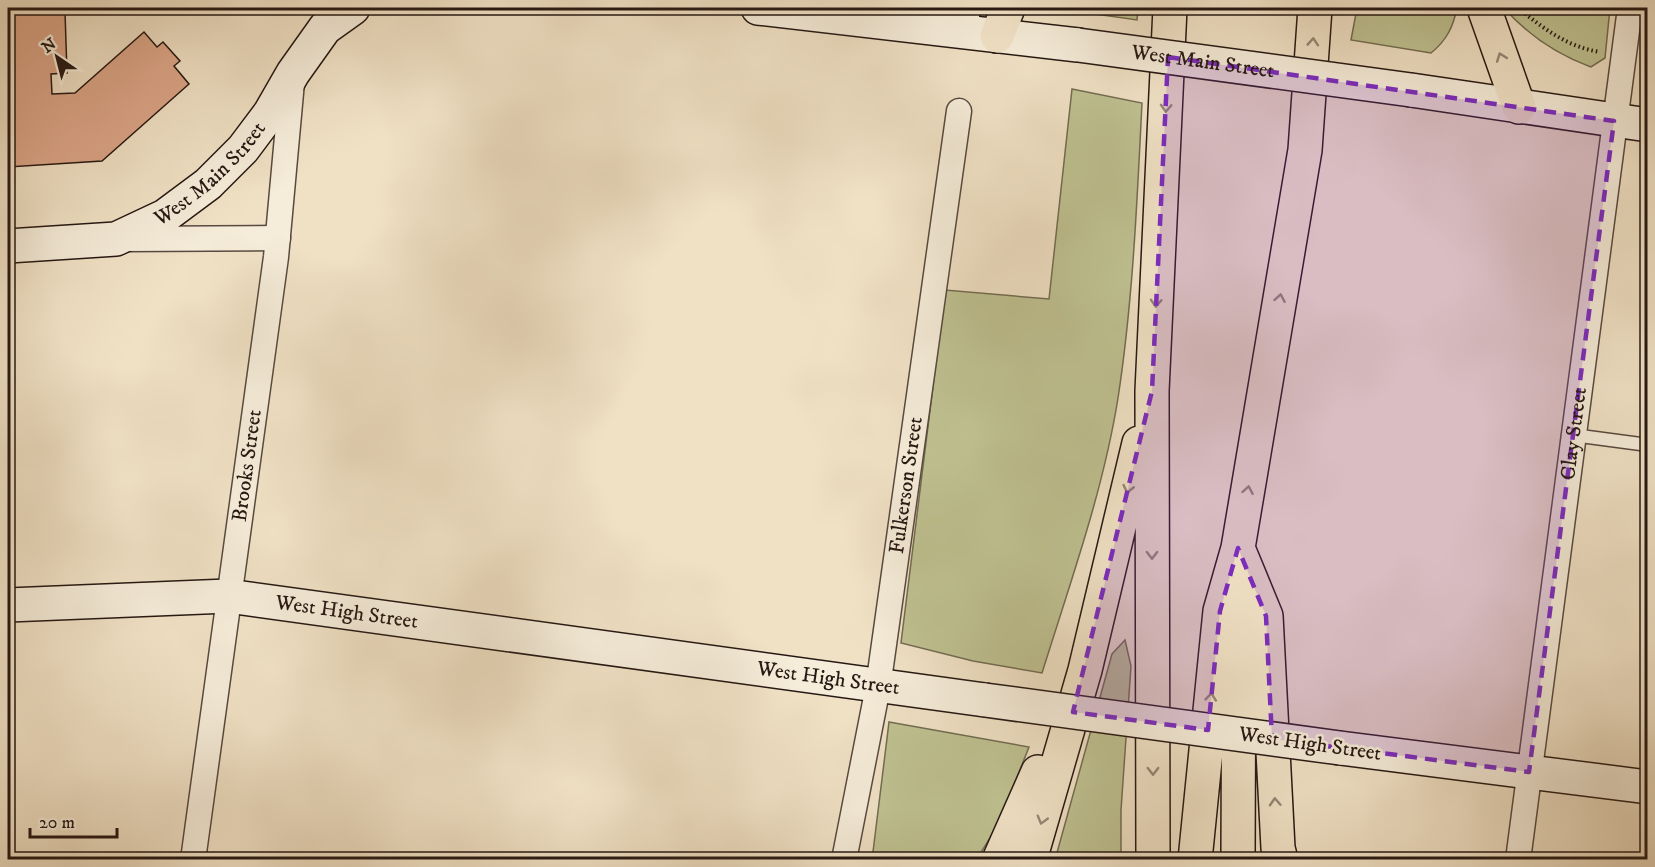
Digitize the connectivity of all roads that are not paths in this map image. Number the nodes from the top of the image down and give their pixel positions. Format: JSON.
{"nodes":[{"id":1,"x":353,"y":8,"type":"edge"},
{"id":2,"x":758,"y":8,"type":"edge"},
{"id":3,"x":1170,"y":8,"type":"edge"},
{"id":4,"x":1315,"y":8,"type":"edge"},
{"id":5,"x":1484,"y":8,"type":"edge"},
{"id":6,"x":1630,"y":8,"type":"edge"},
{"id":7,"x":966,"y":20,"type":"edge"},
{"id":8,"x":1003,"y":22,"type":"edge"},
{"id":9,"x":293,"y":73,"type":"junction"},
{"id":10,"x":1519,"y":107,"type":"junction"},
{"id":11,"x":959,"y":111,"type":"dead end"},
{"id":12,"x":1614,"y":121,"type":"junction"},
{"id":13,"x":1647,"y":126,"type":"edge"},
{"id":14,"x":278,"y":238,"type":"junction"},
{"id":15,"x":116,"y":239,"type":"junction"},
{"id":16,"x":8,"y":246,"type":"edge"},
{"id":17,"x":1152,"y":391,"type":"junction"},
{"id":18,"x":1573,"y":435,"type":"junction"},
{"id":19,"x":1647,"y":445,"type":"edge"},
{"id":20,"x":1238,"y":548,"type":"junction"},
{"id":21,"x":228,"y":596,"type":"junction"},
{"id":22,"x":8,"y":605,"type":"edge"},
{"id":23,"x":1085,"y":669,"type":"junction"},
{"id":24,"x":878,"y":687,"type":"junction"},
{"id":25,"x":1529,"y":772,"type":"junction"},
{"id":26,"x":1647,"y":787,"type":"edge"},
{"id":27,"x":193,"y":860,"type":"edge"},
{"id":28,"x":844,"y":860,"type":"edge"},
{"id":29,"x":999,"y":860,"type":"edge"},
{"id":30,"x":1030,"y":860,"type":"edge"},
{"id":31,"x":1153,"y":860,"type":"edge"},
{"id":32,"x":1195,"y":860,"type":"edge"},
{"id":33,"x":1238,"y":860,"type":"edge"},
{"id":34,"x":1281,"y":860,"type":"edge"},
{"id":35,"x":1518,"y":860,"type":"edge"}],
"edges":[{"from":1,"to":9,"type":"street","name":"West Main Street"},
{"from":2,"to":7,"type":"street","name":"West Main Street"},
{"from":3,"to":17,"type":"highway","one_way":true},
{"from":20,"to":4,"type":"highway","one_way":true},
{"from":10,"to":5,"type":"highway","one_way":true},
{"from":6,"to":12,"type":"street","name":"Clay Street"},
{"from":7,"to":8,"type":"street","name":"West Main Street"},
{"from":8,"to":10,"type":"street","name":"West Main Street","bridge":true},
{"from":9,"to":14,"type":"street","name":"Brooks Street"},
{"from":9,"to":15,"type":"street","name":"West Main Street"},
{"from":10,"to":12,"type":"street","name":"West Main Street"},
{"from":11,"to":24,"type":"street","name":"Fulkerson Street"},
{"from":12,"to":13,"type":"street","name":"West Main Street"},
{"from":12,"to":18,"type":"street","name":"Clay Street"},
{"from":14,"to":15,"type":"street"},
{"from":14,"to":21,"type":"street","name":"Brooks Street"},
{"from":15,"to":16,"type":"street","name":"West Main Street"},
{"from":17,"to":23,"type":"highway","one_way":true},
{"from":17,"to":31,"type":"highway","one_way":true},
{"from":18,"to":19,"type":"lane"},
{"from":18,"to":25,"type":"street","name":"Clay Street"},
{"from":32,"to":20,"type":"highway","one_way":true},
{"from":20,"to":33,"type":"highway"},
{"from":34,"to":20,"type":"highway","one_way":true},
{"from":21,"to":22,"type":"street","name":"West High Street"},
{"from":21,"to":24,"type":"street","name":"West High Street"},
{"from":21,"to":27,"type":"street","name":"Brooks Street"},
{"from":23,"to":29,"type":"highway"},
{"from":23,"to":30,"type":"highway","one_way":true},
{"from":24,"to":25,"type":"street","name":"West High Street","bridge":true},
{"from":24,"to":28,"type":"street","name":"Fulkerson Street"},
{"from":25,"to":26,"type":"street","name":"West High Street"},
{"from":25,"to":35,"type":"street","name":"Clay Street"}]}
